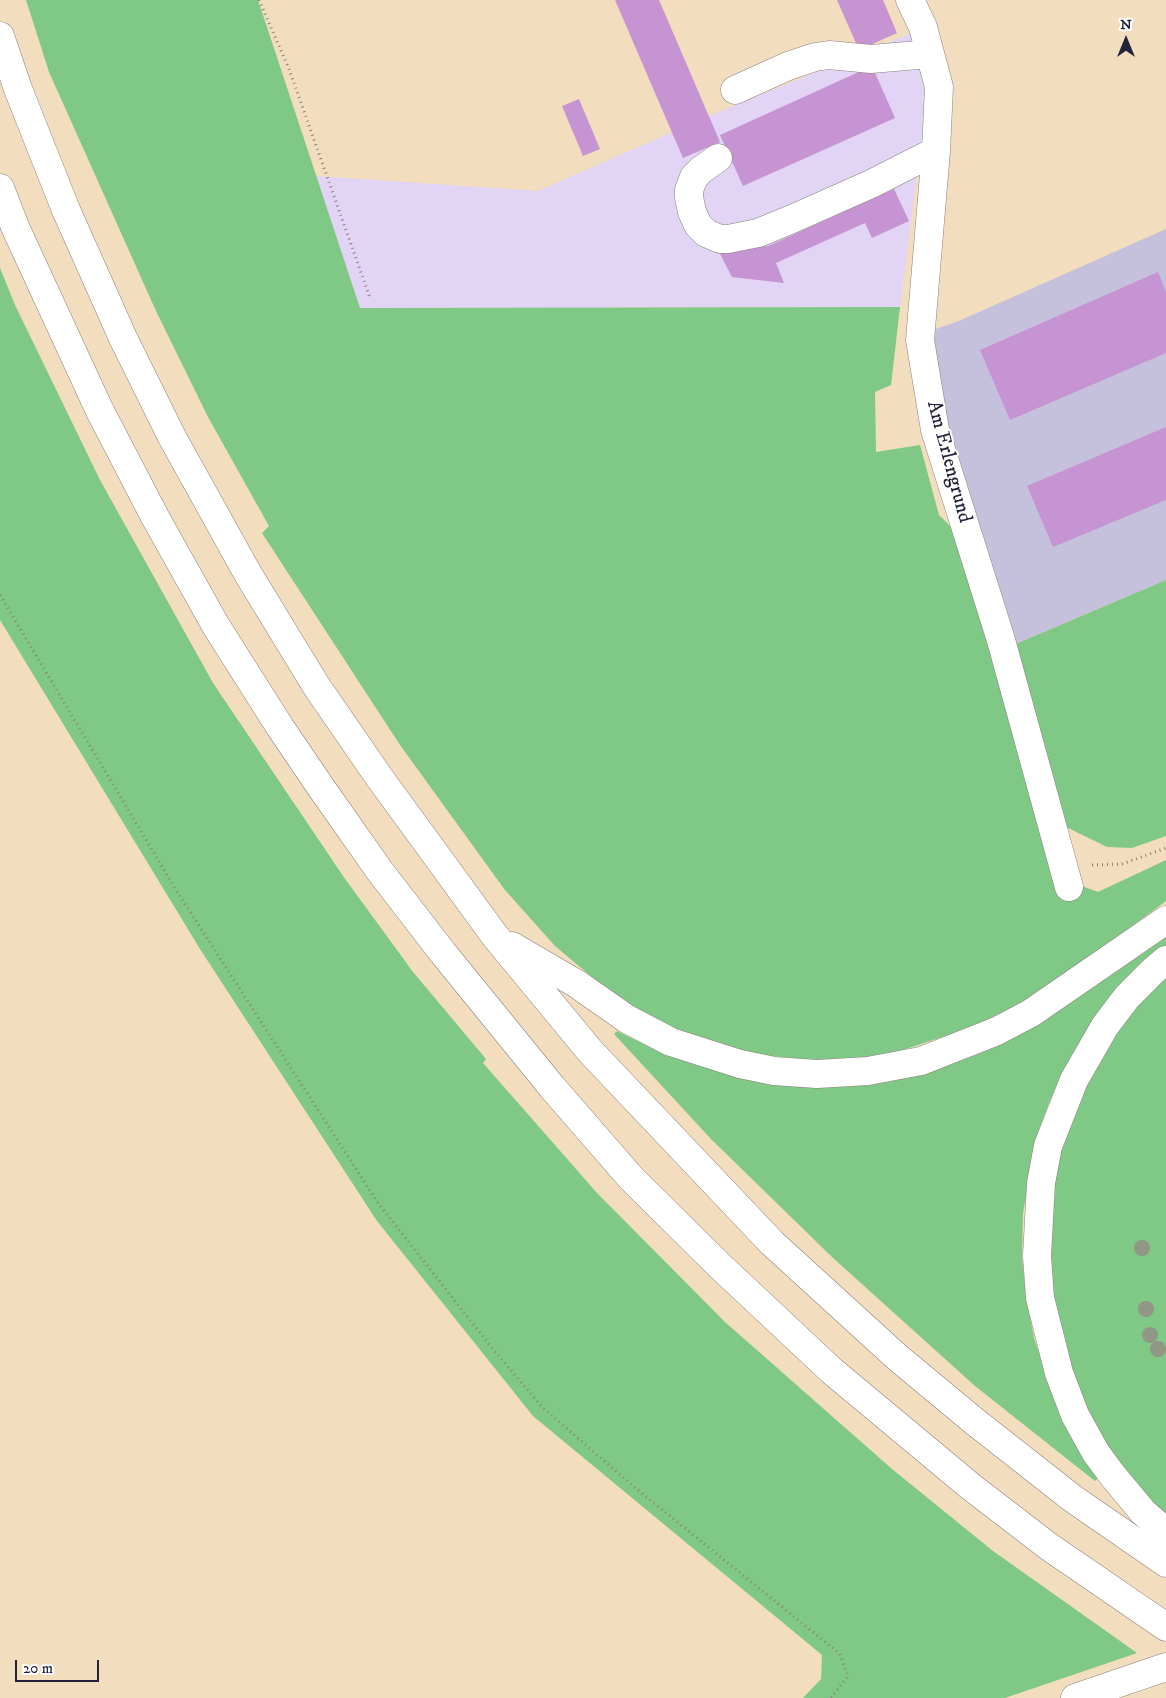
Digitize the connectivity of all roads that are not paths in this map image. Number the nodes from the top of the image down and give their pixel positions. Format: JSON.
{"nodes":[{"id":1,"x":910,"y":0,"type":"edge"},
{"id":2,"x":0,"y":36,"type":"edge"},
{"id":3,"x":930,"y":54,"type":"junction"},
{"id":4,"x":736,"y":90,"type":"dead end"},
{"id":5,"x":936,"y":151,"type":"junction"},
{"id":6,"x":718,"y":158,"type":"dead end"},
{"id":7,"x":0,"y":188,"type":"edge"},
{"id":8,"x":1070,"y":887,"type":"dead end"},
{"id":9,"x":1166,"y":920,"type":"edge"},
{"id":10,"x":495,"y":936,"type":"junction"},
{"id":11,"x":1166,"y":960,"type":"edge"},
{"id":12,"x":1166,"y":1532,"type":"edge"},
{"id":13,"x":1166,"y":1563,"type":"edge"},
{"id":14,"x":1166,"y":1627,"type":"edge"},
{"id":15,"x":1166,"y":1668,"type":"edge"},
{"id":16,"x":1075,"y":1698,"type":"edge"}],
"edges":[{"from":1,"to":3,"type":"main road","name":"Am Erlengrund"},
{"from":2,"to":10,"type":"main road"},
{"from":3,"to":4,"type":"main road"},
{"from":3,"to":5,"type":"main road","name":"Am Erlengrund"},
{"from":5,"to":6,"type":"main road"},
{"from":5,"to":8,"type":"main road","name":"Am Erlengrund"},
{"from":7,"to":14,"type":"main road"},
{"from":9,"to":10,"type":"main road"},
{"from":10,"to":13,"type":"main road"},
{"from":11,"to":12,"type":"main road"},
{"from":15,"to":16,"type":"main road"}]}
